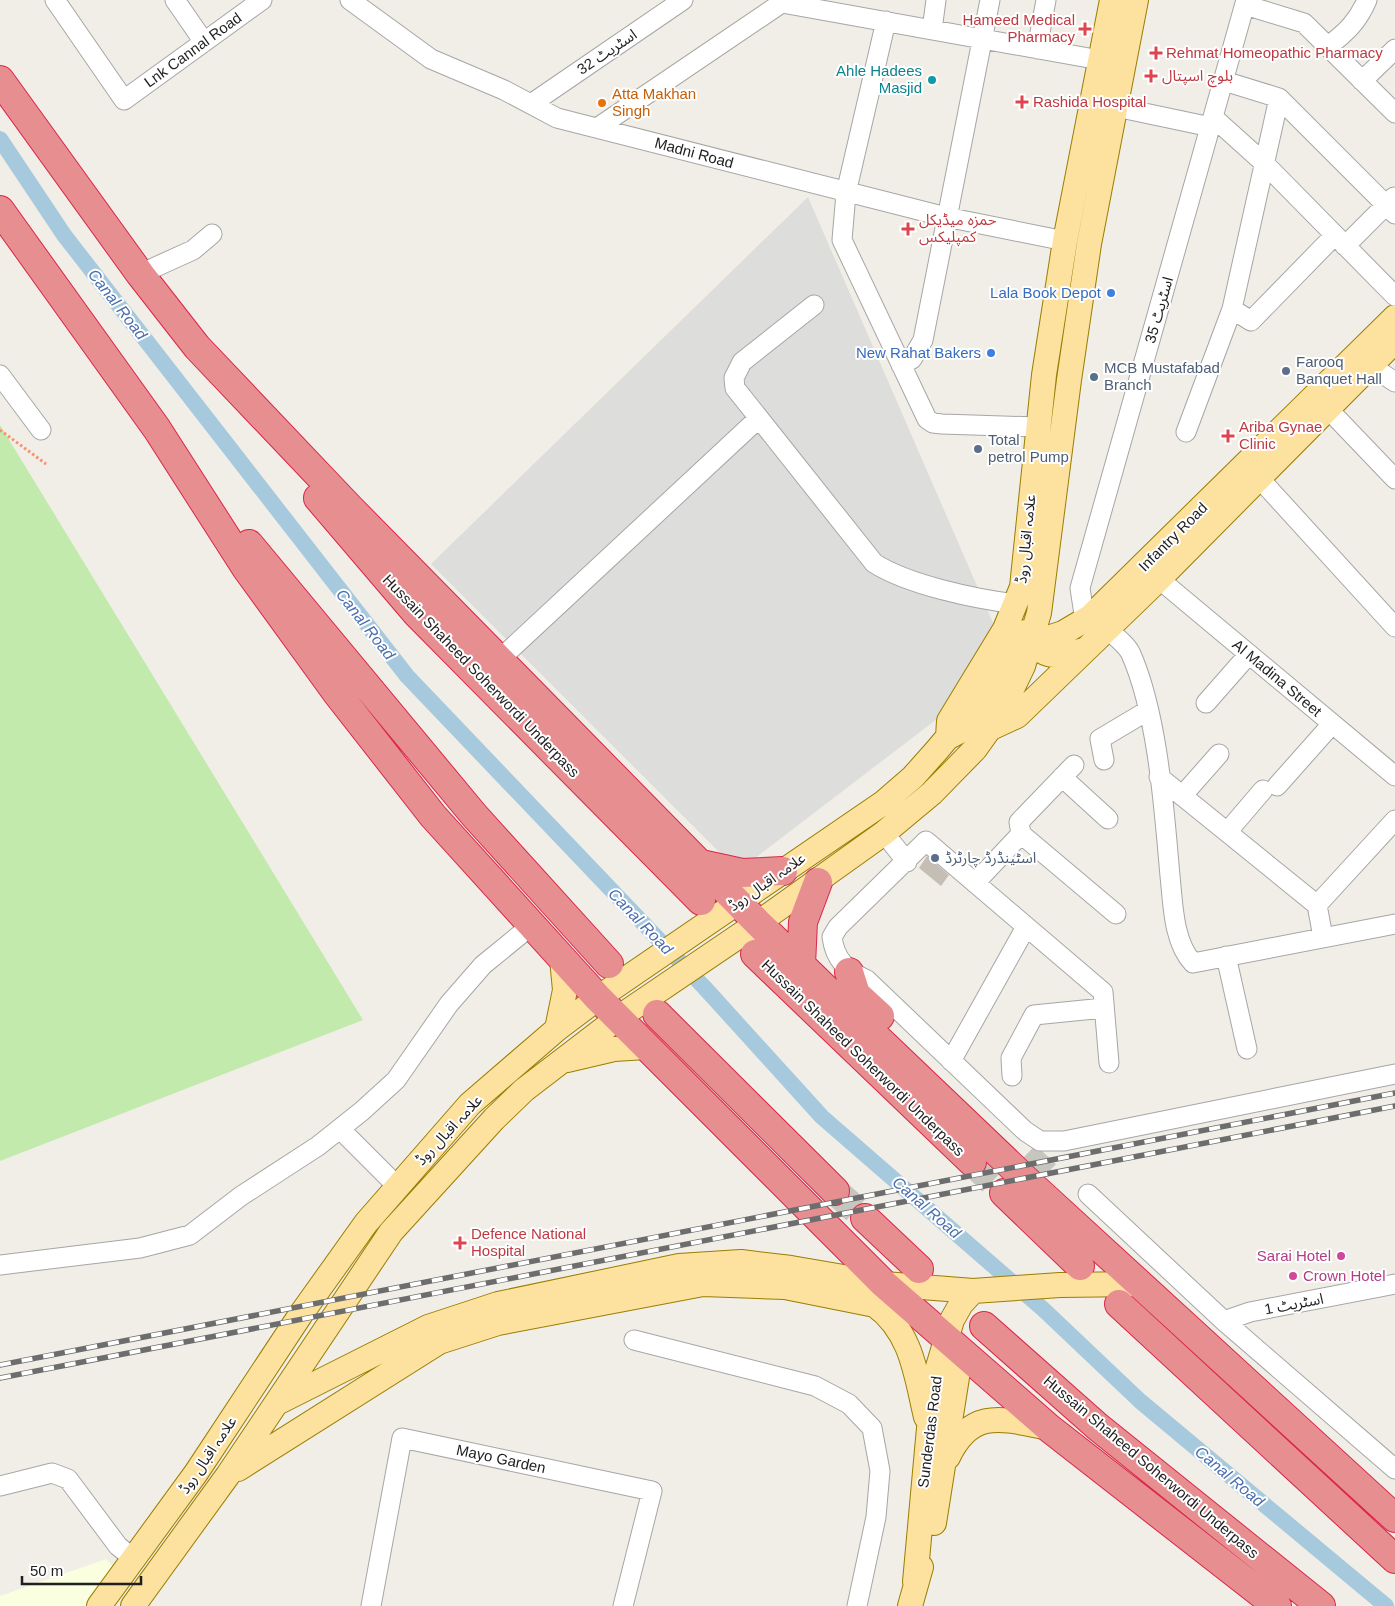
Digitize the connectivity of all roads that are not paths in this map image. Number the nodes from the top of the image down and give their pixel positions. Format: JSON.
{"nodes":[{"id":1,"x":55,"y":0,"type":"edge"},
{"id":2,"x":175,"y":0,"type":"edge"},
{"id":3,"x":262,"y":0,"type":"edge"},
{"id":4,"x":350,"y":0,"type":"edge"},
{"id":5,"x":683,"y":0,"type":"edge"},
{"id":6,"x":936,"y":0,"type":"edge"},
{"id":7,"x":990,"y":0,"type":"edge"},
{"id":8,"x":1046,"y":0,"type":"edge"},
{"id":9,"x":1112,"y":0,"type":"edge"},
{"id":10,"x":1136,"y":0,"type":"edge"},
{"id":11,"x":1367,"y":0,"type":"edge"},
{"id":12,"x":784,"y":1,"type":"edge"},
{"id":13,"x":1246,"y":2,"type":"edge"},
{"id":14,"x":886,"y":22,"type":"junction"},
{"id":15,"x":932,"y":30,"type":"junction"},
{"id":16,"x":983,"y":39,"type":"junction"},
{"id":17,"x":204,"y":42,"type":"junction"},
{"id":18,"x":1328,"y":46,"type":"junction"},
{"id":19,"x":1037,"y":49,"type":"junction"},
{"id":20,"x":1395,"y":49,"type":"edge"},
{"id":21,"x":1100,"y":60,"type":"junction"},
{"id":22,"x":0,"y":80,"type":"edge"},
{"id":23,"x":1362,"y":80,"type":"junction"},
{"id":24,"x":1224,"y":81,"type":"junction"},
{"id":25,"x":1279,"y":98,"type":"junction"},
{"id":26,"x":531,"y":104,"type":"junction"},
{"id":27,"x":1116,"y":107,"type":"junction"},
{"id":28,"x":1395,"y":113,"type":"edge"},
{"id":29,"x":1213,"y":122,"type":"junction"},
{"id":30,"x":596,"y":128,"type":"junction"},
{"id":31,"x":1264,"y":163,"type":"junction"},
{"id":32,"x":846,"y":193,"type":"junction"},
{"id":33,"x":1392,"y":205,"type":"edge"},
{"id":34,"x":0,"y":210,"type":"edge"},
{"id":35,"x":946,"y":217,"type":"junction"},
{"id":36,"x":212,"y":234,"type":"dead end"},
{"id":37,"x":1340,"y":240,"type":"junction"},
{"id":38,"x":1065,"y":241,"type":"junction"},
{"id":39,"x":140,"y":274,"type":"junction"},
{"id":40,"x":1395,"y":296,"type":"edge"},
{"id":41,"x":814,"y":305,"type":"dead end"},
{"id":42,"x":1232,"y":309,"type":"junction"},
{"id":43,"x":1395,"y":317,"type":"edge"},
{"id":44,"x":1395,"y":341,"type":"edge"},
{"id":45,"x":197,"y":346,"type":"junction"},
{"id":46,"x":901,"y":365,"type":"junction"},
{"id":47,"x":1371,"y":366,"type":"junction"},
{"id":48,"x":0,"y":375,"type":"edge"},
{"id":49,"x":1044,"y":376,"type":"junction"},
{"id":50,"x":1068,"y":380,"type":"junction"},
{"id":51,"x":1395,"y":382,"type":"edge"},
{"id":52,"x":1328,"y":409,"type":"junction"},
{"id":53,"x":759,"y":418,"type":"junction"},
{"id":54,"x":1037,"y":427,"type":"junction"},
{"id":55,"x":157,"y":429,"type":"junction"},
{"id":56,"x":41,"y":430,"type":"dead end"},
{"id":57,"x":1186,"y":432,"type":"dead end"},
{"id":58,"x":1278,"y":446,"type":"junction"},
{"id":59,"x":1259,"y":478,"type":"junction"},
{"id":60,"x":1395,"y":479,"type":"edge"},
{"id":61,"x":1159,"y":579,"type":"junction"},
{"id":62,"x":1014,"y":609,"type":"junction"},
{"id":63,"x":1085,"y":621,"type":"junction"},
{"id":64,"x":1395,"y":627,"type":"edge"},
{"id":65,"x":1108,"y":629,"type":"junction"},
{"id":66,"x":1032,"y":642,"type":"junction"},
{"id":67,"x":1084,"y":650,"type":"junction"},
{"id":68,"x":1248,"y":654,"type":"junction"},
{"id":69,"x":500,"y":660,"type":"junction"},
{"id":70,"x":1206,"y":702,"type":"dead end"},
{"id":71,"x":1147,"y":711,"type":"junction"},
{"id":72,"x":1332,"y":724,"type":"junction"},
{"id":73,"x":991,"y":728,"type":"junction"},
{"id":74,"x":948,"y":737,"type":"junction"},
{"id":75,"x":1219,"y":754,"type":"dead end"},
{"id":76,"x":1104,"y":760,"type":"dead end"},
{"id":77,"x":1395,"y":776,"type":"edge"},
{"id":78,"x":1159,"y":777,"type":"junction"},
{"id":79,"x":1182,"y":796,"type":"junction"},
{"id":80,"x":1108,"y":819,"type":"dead end"},
{"id":81,"x":1395,"y":820,"type":"edge"},
{"id":82,"x":1228,"y":831,"type":"junction"},
{"id":83,"x":884,"y":833,"type":"junction"},
{"id":84,"x":1020,"y":834,"type":"junction"},
{"id":85,"x":907,"y":862,"type":"junction"},
{"id":86,"x":701,"y":864,"type":"junction"},
{"id":87,"x":783,"y":871,"type":"junction"},
{"id":88,"x":818,"y":882,"type":"junction"},
{"id":89,"x":975,"y":883,"type":"junction"},
{"id":90,"x":701,"y":901,"type":"dead end"},
{"id":91,"x":740,"y":902,"type":"junction"},
{"id":92,"x":1317,"y":905,"type":"junction"},
{"id":93,"x":1116,"y":914,"type":"dead end"},
{"id":94,"x":758,"y":923,"type":"junction"},
{"id":95,"x":1395,"y":924,"type":"edge"},
{"id":96,"x":532,"y":925,"type":"junction"},
{"id":97,"x":1026,"y":927,"type":"junction"},
{"id":98,"x":1323,"y":937,"type":"junction"},
{"id":99,"x":755,"y":954,"type":"dead end"},
{"id":100,"x":1226,"y":956,"type":"junction"},
{"id":101,"x":562,"y":959,"type":"junction"},
{"id":102,"x":609,"y":964,"type":"dead end"},
{"id":103,"x":801,"y":964,"type":"junction"},
{"id":104,"x":849,"y":972,"type":"junction"},
{"id":105,"x":598,"y":998,"type":"junction"},
{"id":106,"x":658,"y":1002,"type":"junction"},
{"id":107,"x":1104,"y":1008,"type":"junction"},
{"id":108,"x":618,"y":1018,"type":"junction"},
{"id":109,"x":557,"y":1028,"type":"junction"},
{"id":110,"x":646,"y":1047,"type":"junction"},
{"id":111,"x":1247,"y":1049,"type":"dead end"},
{"id":112,"x":951,"y":1061,"type":"junction"},
{"id":113,"x":557,"y":1062,"type":"junction"},
{"id":114,"x":1109,"y":1063,"type":"dead end"},
{"id":115,"x":1395,"y":1074,"type":"edge"},
{"id":116,"x":1012,"y":1076,"type":"dead end"},
{"id":117,"x":340,"y":1129,"type":"junction"},
{"id":118,"x":1026,"y":1155,"type":"tunnel mouth"},
{"id":119,"x":972,"y":1162,"type":"tunnel mouth"},
{"id":120,"x":1052,"y":1180,"type":"tunnel mouth"},
{"id":121,"x":398,"y":1187,"type":"junction"},
{"id":122,"x":835,"y":1191,"type":"tunnel mouth"},
{"id":123,"x":1004,"y":1193,"type":"tunnel mouth"},
{"id":124,"x":1088,"y":1194,"type":"dead end"},
{"id":125,"x":865,"y":1218,"type":"tunnel mouth"},
{"id":126,"x":0,"y":1265,"type":"edge"},
{"id":127,"x":1080,"y":1266,"type":"dead end"},
{"id":128,"x":919,"y":1269,"type":"dead end"},
{"id":129,"x":1139,"y":1284,"type":"junction"},
{"id":130,"x":1395,"y":1284,"type":"edge"},
{"id":131,"x":975,"y":1291,"type":"junction"},
{"id":132,"x":878,"y":1294,"type":"junction"},
{"id":133,"x":1119,"y":1304,"type":"dead end"},
{"id":134,"x":1224,"y":1321,"type":"junction"},
{"id":135,"x":984,"y":1326,"type":"dead end"},
{"id":136,"x":323,"y":1332,"type":"junction"},
{"id":137,"x":634,"y":1340,"type":"dead end"},
{"id":138,"x":954,"y":1345,"type":"junction"},
{"id":139,"x":348,"y":1366,"type":"junction"},
{"id":140,"x":254,"y":1386,"type":"junction"},
{"id":141,"x":278,"y":1403,"type":"junction"},
{"id":142,"x":929,"y":1428,"type":"junction"},
{"id":143,"x":1049,"y":1428,"type":"junction"},
{"id":144,"x":943,"y":1469,"type":"junction"},
{"id":145,"x":1395,"y":1469,"type":"edge"},
{"id":146,"x":228,"y":1475,"type":"junction"},
{"id":147,"x":0,"y":1486,"type":"edge"},
{"id":148,"x":1395,"y":1504,"type":"edge"},
{"id":149,"x":1395,"y":1518,"type":"edge"},
{"id":150,"x":134,"y":1559,"type":"junction"},
{"id":151,"x":1395,"y":1559,"type":"edge"},
{"id":152,"x":915,"y":1582,"type":"junction"},
{"id":153,"x":99,"y":1606,"type":"edge"},
{"id":154,"x":133,"y":1606,"type":"edge"},
{"id":155,"x":371,"y":1606,"type":"edge"},
{"id":156,"x":622,"y":1606,"type":"edge"},
{"id":157,"x":857,"y":1606,"type":"edge"},
{"id":158,"x":910,"y":1606,"type":"edge"},
{"id":159,"x":1277,"y":1606,"type":"edge"},
{"id":160,"x":1321,"y":1606,"type":"edge"}],
"edges":[{"from":1,"to":17,"type":"street","name":"Lnk Cannal Road"},
{"from":2,"to":17,"type":"street"},
{"from":3,"to":17,"type":"street","name":"Lnk Cannal Road"},
{"from":4,"to":26,"type":"street","name":"Madni Road"},
{"from":5,"to":26,"type":"street","name":"اسٹریٹ 32"},
{"from":6,"to":15,"type":"street"},
{"from":7,"to":16,"type":"street"},
{"from":8,"to":19,"type":"street"},
{"from":9,"to":21,"type":"main road","name":"علامہ اقبال روڈ"},
{"from":10,"to":27,"type":"main road","name":"علامہ اقبال روڈ"},
{"from":11,"to":18,"type":"street"},
{"from":12,"to":14,"type":"street"},
{"from":12,"to":30,"type":"street"},
{"from":13,"to":18,"type":"street"},
{"from":13,"to":24,"type":"street","name":"اسٹریٹ 35"},
{"from":14,"to":15,"type":"street"},
{"from":14,"to":32,"type":"street"},
{"from":15,"to":16,"type":"street"},
{"from":16,"to":19,"type":"street"},
{"from":16,"to":35,"type":"street"},
{"from":18,"to":23,"type":"street"},
{"from":19,"to":21,"type":"street"},
{"from":20,"to":23,"type":"street"},
{"from":21,"to":38,"type":"main road","name":"علامہ اقبال روڈ"},
{"from":22,"to":39,"type":"highway"},
{"from":23,"to":28,"type":"street"},
{"from":24,"to":25,"type":"street"},
{"from":24,"to":29,"type":"street","name":"اسٹریٹ 35"},
{"from":25,"to":31,"type":"street"},
{"from":25,"to":33,"type":"street"},
{"from":26,"to":30,"type":"street","name":"Madni Road"},
{"from":27,"to":29,"type":"street"},
{"from":27,"to":50,"type":"main road","name":"علامہ اقبال روڈ"},
{"from":29,"to":31,"type":"street"},
{"from":29,"to":63,"type":"street","name":"اسٹریٹ 35"},
{"from":30,"to":32,"type":"street","name":"Madni Road"},
{"from":31,"to":37,"type":"street"},
{"from":31,"to":42,"type":"street"},
{"from":32,"to":35,"type":"street","name":"Madni Road"},
{"from":32,"to":46,"type":"street"},
{"from":33,"to":37,"type":"street"},
{"from":34,"to":55,"type":"highway"},
{"from":35,"to":38,"type":"street","name":"Madni Road"},
{"from":35,"to":46,"type":"street"},
{"from":36,"to":39,"type":"street"},
{"from":37,"to":40,"type":"street"},
{"from":37,"to":42,"type":"street"},
{"from":38,"to":49,"type":"main road","name":"علامہ اقبال روڈ"},
{"from":39,"to":45,"type":"highway"},
{"from":41,"to":53,"type":"street"},
{"from":42,"to":57,"type":"street"},
{"from":43,"to":58,"type":"main road","name":"Infantry Road"},
{"from":44,"to":47,"type":"main road","name":"Infantry Road"},
{"from":45,"to":69,"type":"highway"},
{"from":45,"to":90,"type":"highway","name":"Hussain Shaheed Soherwordi Underpass"},
{"from":46,"to":54,"type":"street"},
{"from":47,"to":51,"type":"street"},
{"from":47,"to":52,"type":"main road","name":"Infantry Road"},
{"from":48,"to":56,"type":"street"},
{"from":49,"to":50,"type":"main road"},
{"from":49,"to":54,"type":"main road","name":"علامہ اقبال روڈ"},
{"from":50,"to":66,"type":"main road","name":"علامہ اقبال روڈ"},
{"from":52,"to":58,"type":"main road","name":"Infantry Road"},
{"from":52,"to":60,"type":"street"},
{"from":53,"to":62,"type":"street"},
{"from":53,"to":69,"type":"street"},
{"from":54,"to":62,"type":"main road","name":"علامہ اقبال روڈ"},
{"from":55,"to":96,"type":"highway"},
{"from":55,"to":102,"type":"highway"},
{"from":58,"to":59,"type":"main road","name":"Infantry Road"},
{"from":58,"to":63,"type":"main road","name":"Infantry Road"},
{"from":59,"to":61,"type":"main road","name":"Infantry Road"},
{"from":59,"to":64,"type":"street"},
{"from":61,"to":65,"type":"main road","name":"Infantry Road"},
{"from":61,"to":68,"type":"street","name":"Al Madina Street"},
{"from":62,"to":66,"type":"main road"},
{"from":62,"to":74,"type":"main road","name":"علامہ اقبال روڈ"},
{"from":63,"to":66,"type":"main road","name":"Infantry Road"},
{"from":65,"to":67,"type":"main road","name":"Infantry Road"},
{"from":65,"to":71,"type":"street"},
{"from":66,"to":67,"type":"main road"},
{"from":66,"to":73,"type":"main road","name":"علامہ اقبال روڈ"},
{"from":66,"to":74,"type":"main road","name":"Infantry Road"},
{"from":67,"to":73,"type":"main road","name":"Infantry Road"},
{"from":68,"to":70,"type":"street"},
{"from":68,"to":72,"type":"street","name":"Al Madina Street"},
{"from":69,"to":86,"type":"highway"},
{"from":71,"to":76,"type":"street"},
{"from":71,"to":78,"type":"street"},
{"from":72,"to":77,"type":"street","name":"Al Madina Street"},
{"from":72,"to":82,"type":"street"},
{"from":73,"to":83,"type":"main road","name":"علامہ اقبال روڈ"},
{"from":74,"to":87,"type":"main road","name":"علامہ اقبال روڈ"},
{"from":75,"to":79,"type":"street"},
{"from":78,"to":79,"type":"street"},
{"from":78,"to":100,"type":"street"},
{"from":79,"to":82,"type":"street"},
{"from":80,"to":84,"type":"street"},
{"from":81,"to":92,"type":"street"},
{"from":82,"to":92,"type":"street"},
{"from":83,"to":85,"type":"street"},
{"from":83,"to":88,"type":"main road","name":"علامہ اقبال روڈ"},
{"from":84,"to":89,"type":"street"},
{"from":84,"to":93,"type":"street"},
{"from":85,"to":89,"type":"street"},
{"from":85,"to":104,"type":"street"},
{"from":86,"to":87,"type":"highway"},
{"from":86,"to":91,"type":"highway"},
{"from":87,"to":91,"type":"main road","name":"علامہ اقبال روڈ"},
{"from":88,"to":94,"type":"main road","name":"علامہ اقبال روڈ"},
{"from":88,"to":103,"type":"highway"},
{"from":89,"to":97,"type":"street"},
{"from":91,"to":94,"type":"highway"},
{"from":91,"to":105,"type":"main road","name":"علامہ اقبال روڈ"},
{"from":92,"to":98,"type":"street"},
{"from":94,"to":103,"type":"highway"},
{"from":94,"to":106,"type":"main road","name":"علامہ اقبال روڈ"},
{"from":95,"to":98,"type":"street"},
{"from":96,"to":101,"type":"highway"},
{"from":96,"to":117,"type":"street"},
{"from":97,"to":107,"type":"street"},
{"from":97,"to":112,"type":"street"},
{"from":98,"to":100,"type":"street"},
{"from":99,"to":119,"type":"highway","name":"Hussain Shaheed Soherwordi Underpass"},
{"from":100,"to":111,"type":"street"},
{"from":101,"to":105,"type":"highway"},
{"from":101,"to":109,"type":"main road"},
{"from":103,"to":129,"type":"highway"},
{"from":104,"to":112,"type":"street"},
{"from":104,"to":118,"type":"highway"},
{"from":105,"to":108,"type":"highway"},
{"from":105,"to":109,"type":"main road","name":"علامہ اقبال روڈ"},
{"from":106,"to":108,"type":"main road","name":"علامہ اقبال روڈ"},
{"from":106,"to":122,"type":"highway"},
{"from":107,"to":114,"type":"street"},
{"from":107,"to":116,"type":"street"},
{"from":108,"to":110,"type":"highway"},
{"from":108,"to":113,"type":"main road","name":"علامہ اقبال روڈ"},
{"from":109,"to":121,"type":"main road","name":"علامہ اقبال روڈ"},
{"from":110,"to":113,"type":"main road"},
{"from":110,"to":132,"type":"highway"},
{"from":112,"to":115,"type":"street"},
{"from":113,"to":136,"type":"main road","name":"علامہ اقبال روڈ"},
{"from":117,"to":121,"type":"street"},
{"from":117,"to":126,"type":"street"},
{"from":120,"to":148,"type":"highway"},
{"from":121,"to":140,"type":"main road","name":"علامہ اقبال روڈ"},
{"from":123,"to":127,"type":"highway"},
{"from":124,"to":134,"type":"street"},
{"from":125,"to":128,"type":"highway"},
{"from":129,"to":131,"type":"main road"},
{"from":129,"to":149,"type":"highway"},
{"from":130,"to":134,"type":"street","name":"اسٹریٹ 1"},
{"from":131,"to":132,"type":"main road"},
{"from":131,"to":138,"type":"main road","name":"Sunderdas Road"},
{"from":132,"to":138,"type":"highway"},
{"from":132,"to":139,"type":"main road"},
{"from":132,"to":142,"type":"main road"},
{"from":132,"to":146,"type":"main road"},
{"from":133,"to":151,"type":"highway"},
{"from":134,"to":145,"type":"street"},
{"from":135,"to":160,"type":"highway","name":"Hussain Shaheed Soherwordi Underpass"},
{"from":136,"to":139,"type":"main road"},
{"from":136,"to":141,"type":"main road","name":"علامہ اقبال روڈ"},
{"from":137,"to":157,"type":"street"},
{"from":138,"to":142,"type":"main road","name":"Sunderdas Road"},
{"from":138,"to":143,"type":"highway"},
{"from":138,"to":144,"type":"main road","name":"Sunderdas Road"},
{"from":139,"to":141,"type":"main road"},
{"from":140,"to":141,"type":"main road"},
{"from":140,"to":150,"type":"main road","name":"علامہ اقبال روڈ"},
{"from":141,"to":146,"type":"main road","name":"علامہ اقبال روڈ"},
{"from":142,"to":152,"type":"main road","name":"Sunderdas Road"},
{"from":143,"to":144,"type":"main road"},
{"from":143,"to":159,"type":"highway"},
{"from":144,"to":152,"type":"main road","name":"Sunderdas Road"},
{"from":146,"to":154,"type":"main road","name":"علامہ اقبال روڈ"},
{"from":147,"to":150,"type":"street"},
{"from":150,"to":153,"type":"main road","name":"علامہ اقبال روڈ"},
{"from":152,"to":158,"type":"main road","name":"Sunderdas Road"},
{"from":155,"to":156,"type":"street","name":"Mayo Garden"}]}
